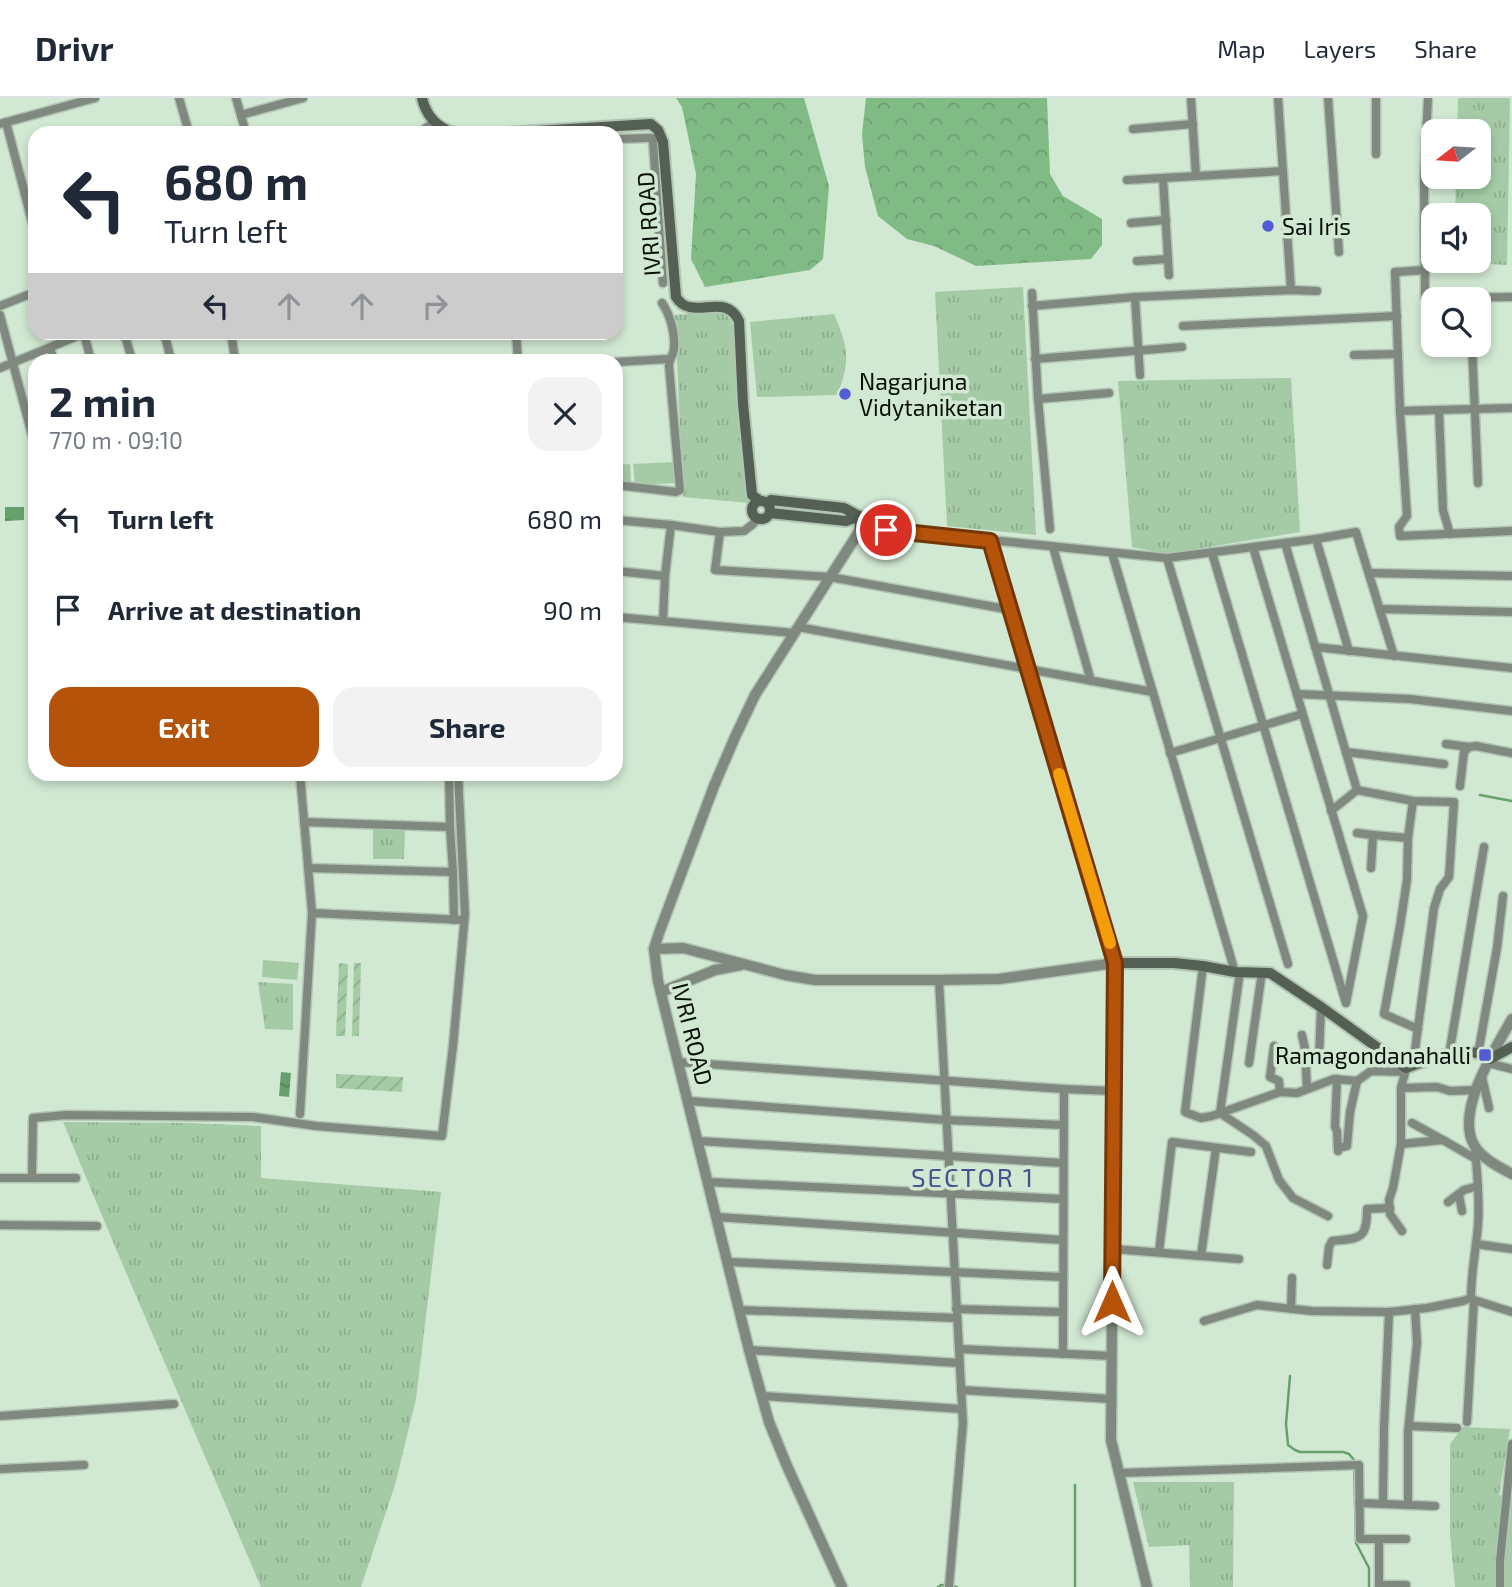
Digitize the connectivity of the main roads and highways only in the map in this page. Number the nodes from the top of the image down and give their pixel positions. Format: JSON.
{"nodes":[{"id":1,"x":422,"y":98,"type":"edge"},
{"id":2,"x":438,"y":126,"type":"edge"},
{"id":3,"x":619,"y":126,"type":"edge"},
{"id":4,"x":765,"y":505,"type":"junction"},
{"id":5,"x":1512,"y":1047,"type":"edge"}],
"edges":[{"from":1,"to":2,"type":"main road"},
{"from":3,"to":4,"type":"main road","name":"IVRI ROAD"},
{"from":4,"to":4,"type":"main road","name":"IVRI ROAD"},
{"from":4,"to":5,"type":"main road"}]}
